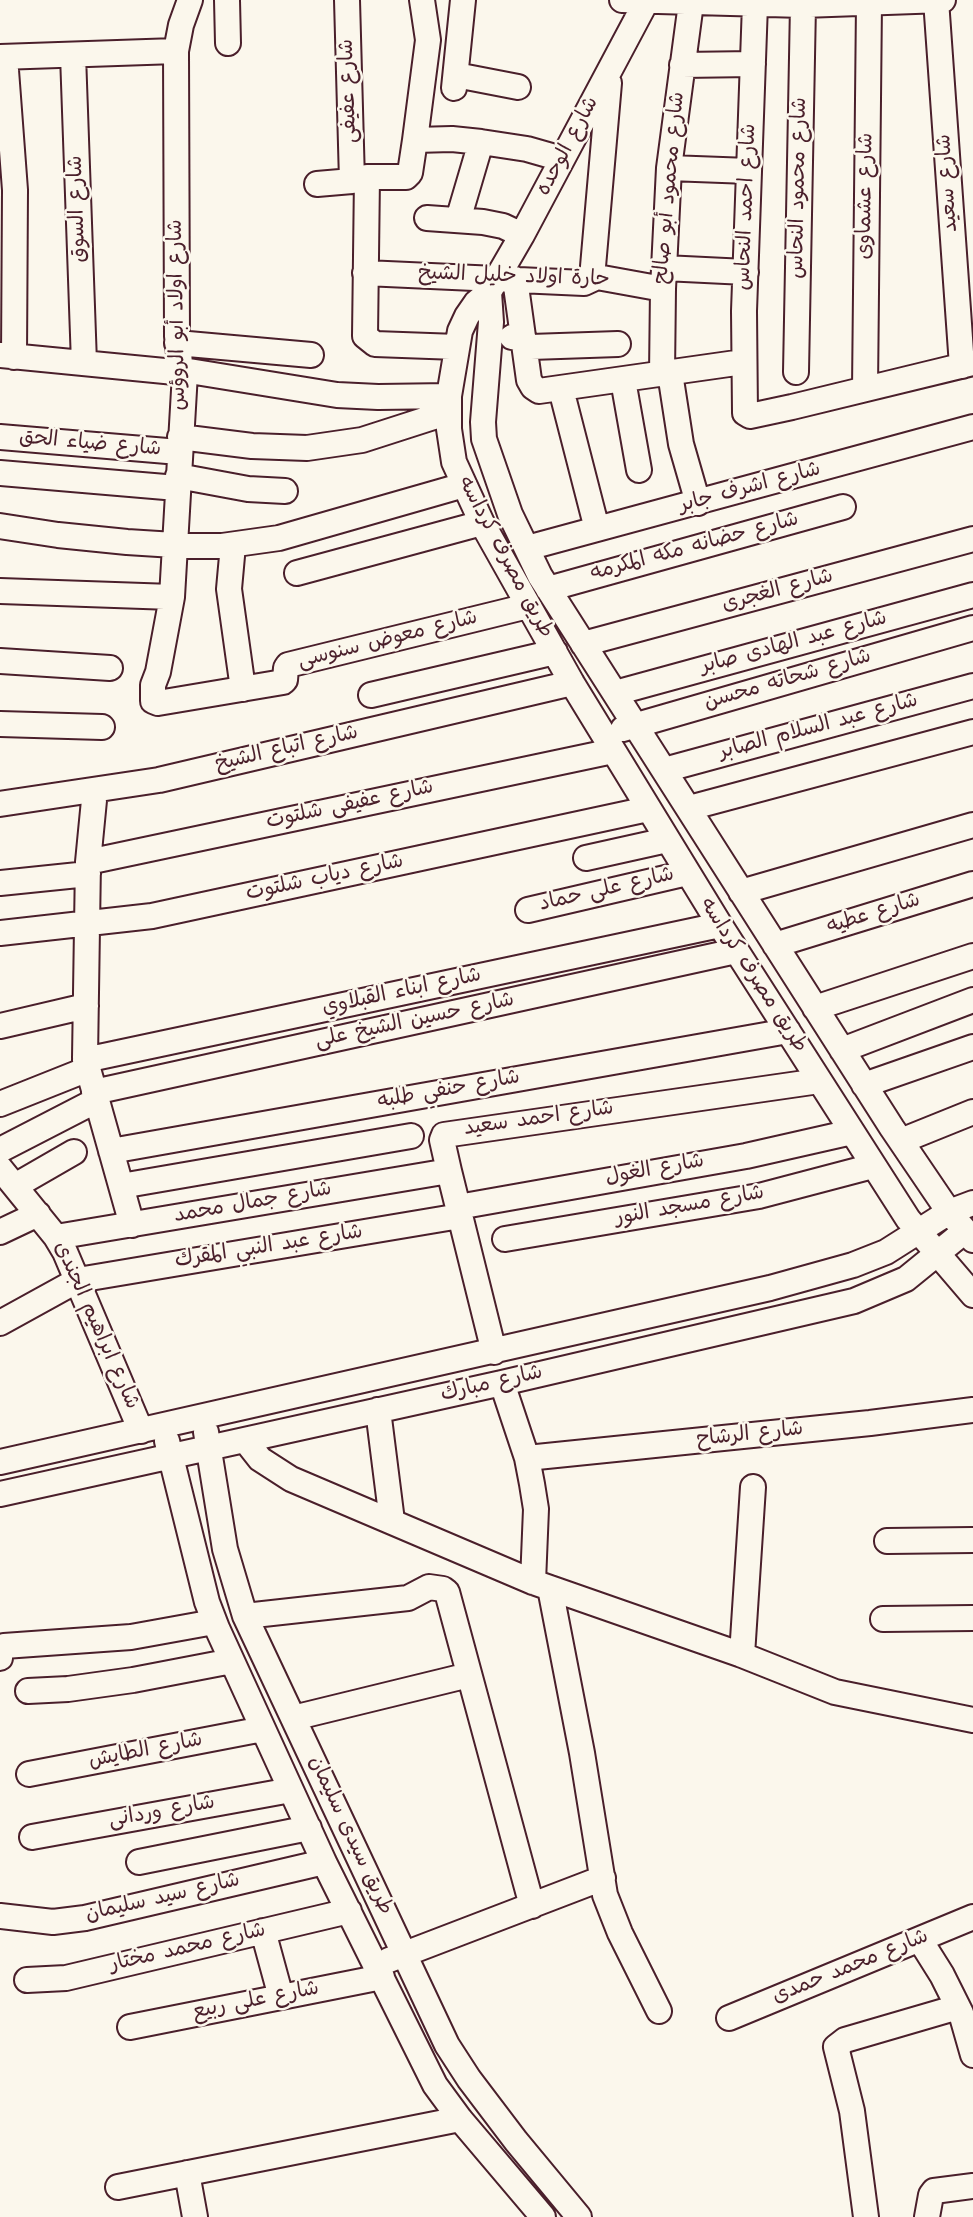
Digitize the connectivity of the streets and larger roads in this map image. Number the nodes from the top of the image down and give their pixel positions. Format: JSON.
{"nodes":[{"id":1,"x":190,"y":0,"type":"edge"},
{"id":2,"x":227,"y":0,"type":"edge"},
{"id":3,"x":347,"y":0,"type":"edge"},
{"id":4,"x":422,"y":0,"type":"edge"},
{"id":5,"x":463,"y":0,"type":"edge"},
{"id":6,"x":936,"y":0,"type":"edge"},
{"id":7,"x":943,"y":0,"type":"edge"},
{"id":8,"x":638,"y":1,"type":"edge"},
{"id":9,"x":859,"y":2,"type":"edge"},
{"id":10,"x":691,"y":3,"type":"junction"},
{"id":11,"x":755,"y":4,"type":"junction"},
{"id":12,"x":803,"y":5,"type":"junction"},
{"id":13,"x":228,"y":43,"type":"dead end"},
{"id":14,"x":176,"y":51,"type":"junction"},
{"id":15,"x":73,"y":55,"type":"junction"},
{"id":16,"x":2,"y":57,"type":"edge"},
{"id":17,"x":753,"y":64,"type":"junction"},
{"id":18,"x":682,"y":65,"type":"junction"},
{"id":19,"x":610,"y":71,"type":"junction"},
{"id":20,"x":518,"y":87,"type":"dead end"},
{"id":21,"x":415,"y":140,"type":"junction"},
{"id":22,"x":482,"y":142,"type":"junction"},
{"id":23,"x":562,"y":159,"type":"junction"},
{"id":24,"x":669,"y":168,"type":"junction"},
{"id":25,"x":749,"y":171,"type":"junction"},
{"id":26,"x":359,"y":179,"type":"junction"},
{"id":27,"x":316,"y":184,"type":"dead end"},
{"id":28,"x":427,"y":218,"type":"dead end"},
{"id":29,"x":458,"y":220,"type":"junction"},
{"id":30,"x":522,"y":235,"type":"junction"},
{"id":31,"x":746,"y":272,"type":"junction"},
{"id":32,"x":365,"y":273,"type":"junction"},
{"id":33,"x":592,"y":278,"type":"junction"},
{"id":34,"x":663,"y":279,"type":"junction"},
{"id":35,"x":500,"y":283,"type":"junction"},
{"id":36,"x":489,"y":337,"type":"junction"},
{"id":37,"x":524,"y":341,"type":"junction"},
{"id":38,"x":177,"y":343,"type":"junction"},
{"id":39,"x":618,"y":344,"type":"dead end"},
{"id":40,"x":457,"y":347,"type":"junction"},
{"id":41,"x":310,"y":355,"type":"dead end"},
{"id":42,"x":7,"y":356,"type":"edge"},
{"id":43,"x":743,"y":362,"type":"junction"},
{"id":44,"x":84,"y":363,"type":"junction"},
{"id":45,"x":968,"y":365,"type":"edge"},
{"id":46,"x":184,"y":371,"type":"junction"},
{"id":47,"x":796,"y":372,"type":"dead end"},
{"id":48,"x":666,"y":374,"type":"junction"},
{"id":49,"x":622,"y":380,"type":"junction"},
{"id":50,"x":561,"y":389,"type":"junction"},
{"id":51,"x":865,"y":389,"type":"junction"},
{"id":52,"x":449,"y":404,"type":"junction"},
{"id":53,"x":973,"y":427,"type":"edge"},
{"id":54,"x":0,"y":437,"type":"edge"},
{"id":55,"x":180,"y":445,"type":"junction"},
{"id":56,"x":639,"y":470,"type":"dead end"},
{"id":57,"x":0,"y":473,"type":"edge"},
{"id":58,"x":177,"y":482,"type":"junction"},
{"id":59,"x":464,"y":484,"type":"junction"},
{"id":60,"x":285,"y":491,"type":"dead end"},
{"id":61,"x":698,"y":503,"type":"junction"},
{"id":62,"x":843,"y":507,"type":"dead end"},
{"id":63,"x":482,"y":524,"type":"junction"},
{"id":64,"x":0,"y":526,"type":"edge"},
{"id":65,"x":597,"y":530,"type":"junction"},
{"id":66,"x":973,"y":539,"type":"edge"},
{"id":67,"x":233,"y":544,"type":"junction"},
{"id":68,"x":174,"y":545,"type":"junction"},
{"id":69,"x":526,"y":548,"type":"junction"},
{"id":70,"x":297,"y":573,"type":"dead end"},
{"id":71,"x":548,"y":588,"type":"junction"},
{"id":72,"x":0,"y":591,"type":"edge"},
{"id":73,"x":973,"y":595,"type":"edge"},
{"id":74,"x":172,"y":597,"type":"junction"},
{"id":75,"x":528,"y":606,"type":"junction"},
{"id":76,"x":973,"y":628,"type":"edge"},
{"id":77,"x":584,"y":644,"type":"junction"},
{"id":78,"x":555,"y":652,"type":"junction"},
{"id":79,"x":0,"y":661,"type":"edge"},
{"id":80,"x":110,"y":668,"type":"dead end"},
{"id":81,"x":572,"y":683,"type":"junction"},
{"id":82,"x":973,"y":686,"type":"edge"},
{"id":83,"x":243,"y":689,"type":"junction"},
{"id":84,"x":615,"y":693,"type":"junction"},
{"id":85,"x":370,"y":695,"type":"dead end"},
{"id":86,"x":154,"y":702,"type":"joint"},
{"id":87,"x":0,"y":724,"type":"edge"},
{"id":88,"x":636,"y":725,"type":"junction"},
{"id":89,"x":102,"y":727,"type":"dead end"},
{"id":90,"x":973,"y":732,"type":"edge"},
{"id":91,"x":608,"y":743,"type":"junction"},
{"id":92,"x":664,"y":770,"type":"junction"},
{"id":93,"x":95,"y":790,"type":"junction"},
{"id":94,"x":0,"y":804,"type":"edge"},
{"id":95,"x":689,"y":808,"type":"junction"},
{"id":96,"x":648,"y":809,"type":"junction"},
{"id":97,"x":973,"y":825,"type":"edge"},
{"id":98,"x":667,"y":840,"type":"junction"},
{"id":99,"x":586,"y":858,"type":"dead end"},
{"id":100,"x":88,"y":868,"type":"junction"},
{"id":101,"x":687,"y":873,"type":"junction"},
{"id":102,"x":0,"y":883,"type":"edge"},
{"id":103,"x":973,"y":884,"type":"edge"},
{"id":104,"x":741,"y":892,"type":"junction"},
{"id":105,"x":528,"y":910,"type":"dead end"},
{"id":106,"x":87,"y":924,"type":"junction"},
{"id":107,"x":720,"y":925,"type":"junction"},
{"id":108,"x":0,"y":933,"type":"edge"},
{"id":109,"x":775,"y":945,"type":"junction"},
{"id":110,"x":736,"y":951,"type":"junction"},
{"id":111,"x":973,"y":956,"type":"edge"},
{"id":112,"x":973,"y":1000,"type":"edge"},
{"id":113,"x":86,"y":1006,"type":"junction"},
{"id":114,"x":815,"y":1008,"type":"junction"},
{"id":115,"x":0,"y":1026,"type":"edge"},
{"id":116,"x":788,"y":1030,"type":"junction"},
{"id":117,"x":973,"y":1047,"type":"edge"},
{"id":118,"x":842,"y":1050,"type":"junction"},
{"id":119,"x":86,"y":1064,"type":"junction"},
{"id":120,"x":819,"y":1081,"type":"junction"},
{"id":121,"x":864,"y":1085,"type":"junction"},
{"id":122,"x":96,"y":1096,"type":"junction"},
{"id":123,"x":0,"y":1104,"type":"edge"},
{"id":124,"x":973,"y":1112,"type":"edge"},
{"id":125,"x":852,"y":1132,"type":"junction"},
{"id":126,"x":411,"y":1136,"type":"dead end"},
{"id":127,"x":901,"y":1141,"type":"junction"},
{"id":128,"x":0,"y":1150,"type":"edge"},
{"id":129,"x":111,"y":1151,"type":"junction"},
{"id":130,"x":74,"y":1152,"type":"dead end"},
{"id":131,"x":873,"y":1166,"type":"junction"},
{"id":132,"x":449,"y":1171,"type":"junction"},
{"id":133,"x":7,"y":1177,"type":"edge"},
{"id":134,"x":121,"y":1186,"type":"junction"},
{"id":135,"x":973,"y":1203,"type":"edge"},
{"id":136,"x":459,"y":1211,"type":"junction"},
{"id":137,"x":949,"y":1212,"type":"junction"},
{"id":138,"x":38,"y":1214,"type":"junction"},
{"id":139,"x":132,"y":1225,"type":"junction"},
{"id":140,"x":0,"y":1232,"type":"edge"},
{"id":141,"x":918,"y":1232,"type":"junction"},
{"id":142,"x":969,"y":1235,"type":"edge"},
{"id":143,"x":56,"y":1237,"type":"junction"},
{"id":144,"x":505,"y":1239,"type":"dead end"},
{"id":145,"x":938,"y":1255,"type":"junction"},
{"id":146,"x":78,"y":1280,"type":"junction"},
{"id":147,"x":973,"y":1295,"type":"edge"},
{"id":148,"x":0,"y":1323,"type":"edge"},
{"id":149,"x":544,"y":1340,"type":"junction"},
{"id":150,"x":494,"y":1352,"type":"junction"},
{"id":151,"x":551,"y":1371,"type":"junction"},
{"id":152,"x":502,"y":1383,"type":"junction"},
{"id":153,"x":378,"y":1410,"type":"junction"},
{"id":154,"x":973,"y":1410,"type":"edge"},
{"id":155,"x":203,"y":1417,"type":"junction"},
{"id":156,"x":152,"y":1428,"type":"junction"},
{"id":157,"x":245,"y":1440,"type":"junction"},
{"id":158,"x":208,"y":1448,"type":"junction"},
{"id":159,"x":171,"y":1456,"type":"junction"},
{"id":160,"x":527,"y":1458,"type":"junction"},
{"id":161,"x":0,"y":1462,"type":"edge"},
{"id":162,"x":214,"y":1487,"type":"junction"},
{"id":163,"x":753,"y":1487,"type":"dead end"},
{"id":164,"x":180,"y":1493,"type":"junction"},
{"id":165,"x":0,"y":1494,"type":"edge"},
{"id":166,"x":392,"y":1521,"type":"junction"},
{"id":167,"x":973,"y":1540,"type":"edge"},
{"id":168,"x":887,"y":1541,"type":"dead end"},
{"id":169,"x":542,"y":1585,"type":"junction"},
{"id":170,"x":245,"y":1616,"type":"junction"},
{"id":171,"x":973,"y":1618,"type":"edge"},
{"id":172,"x":883,"y":1619,"type":"dead end"},
{"id":173,"x":214,"y":1622,"type":"junction"},
{"id":174,"x":742,"y":1655,"type":"junction"},
{"id":175,"x":0,"y":1658,"type":"edge"},
{"id":176,"x":232,"y":1662,"type":"junction"},
{"id":177,"x":469,"y":1675,"type":"junction"},
{"id":178,"x":28,"y":1691,"type":"dead end"},
{"id":179,"x":293,"y":1718,"type":"junction"},
{"id":180,"x":973,"y":1719,"type":"edge"},
{"id":181,"x":263,"y":1729,"type":"junction"},
{"id":182,"x":29,"y":1774,"type":"dead end"},
{"id":183,"x":291,"y":1790,"type":"junction"},
{"id":184,"x":309,"y":1828,"type":"junction"},
{"id":185,"x":32,"y":1837,"type":"dead end"},
{"id":186,"x":139,"y":1862,"type":"dead end"},
{"id":187,"x":324,"y":1862,"type":"junction"},
{"id":188,"x":603,"y":1878,"type":"junction"},
{"id":189,"x":532,"y":1906,"type":"junction"},
{"id":190,"x":349,"y":1911,"type":"junction"},
{"id":191,"x":0,"y":1916,"type":"edge"},
{"id":192,"x":973,"y":1917,"type":"edge"},
{"id":193,"x":263,"y":1931,"type":"junction"},
{"id":194,"x":920,"y":1940,"type":"junction"},
{"id":195,"x":405,"y":1954,"type":"junction"},
{"id":196,"x":379,"y":1972,"type":"junction"},
{"id":197,"x":27,"y":1980,"type":"dead end"},
{"id":198,"x":281,"y":1997,"type":"junction"},
{"id":199,"x":958,"y":2007,"type":"junction"},
{"id":200,"x":659,"y":2011,"type":"dead end"},
{"id":201,"x":729,"y":2018,"type":"dead end"},
{"id":202,"x":130,"y":2027,"type":"dead end"},
{"id":203,"x":973,"y":2055,"type":"edge"},
{"id":204,"x":460,"y":2119,"type":"junction"},
{"id":205,"x":516,"y":2141,"type":"junction"},
{"id":206,"x":496,"y":2162,"type":"junction"},
{"id":207,"x":187,"y":2173,"type":"junction"},
{"id":208,"x":548,"y":2179,"type":"junction"},
{"id":209,"x":973,"y":2186,"type":"edge"},
{"id":210,"x":118,"y":2187,"type":"dead end"},
{"id":211,"x":526,"y":2197,"type":"junction"},
{"id":212,"x":195,"y":2217,"type":"edge"},
{"id":213,"x":543,"y":2217,"type":"edge"},
{"id":214,"x":579,"y":2217,"type":"edge"},
{"id":215,"x":866,"y":2217,"type":"edge"},
{"id":216,"x":927,"y":2217,"type":"edge"}],
"edges":[{"from":1,"to":14,"type":"street","name":"شارع اولاد أبو الروؤس"},
{"from":2,"to":13,"type":"street"},
{"from":3,"to":26,"type":"street","name":"شارع عفيفى"},
{"from":4,"to":21,"type":"street"},
{"from":5,"to":20,"type":"street"},
{"from":6,"to":7,"type":"street"},
{"from":6,"to":9,"type":"street"},
{"from":6,"to":45,"type":"street","name":"شارع سعيد"},
{"from":8,"to":10,"type":"street"},
{"from":8,"to":19,"type":"street","name":"شارع الوحده"},
{"from":9,"to":12,"type":"street"},
{"from":9,"to":51,"type":"street","name":"شارع عشماوى"},
{"from":10,"to":11,"type":"street"},
{"from":10,"to":18,"type":"street","name":"شارع محمود أبو صالح"},
{"from":11,"to":12,"type":"street"},
{"from":11,"to":17,"type":"street","name":"شارع احمد النحاس"},
{"from":12,"to":47,"type":"street","name":"شارع محمود النحاس"},
{"from":14,"to":15,"type":"street"},
{"from":14,"to":38,"type":"street","name":"شارع اولاد أبو الروؤس"},
{"from":15,"to":16,"type":"street"},
{"from":15,"to":44,"type":"street","name":"شارع السوق"},
{"from":16,"to":42,"type":"street"},
{"from":17,"to":18,"type":"street"},
{"from":17,"to":25,"type":"street","name":"شارع احمد النحاس"},
{"from":18,"to":24,"type":"street","name":"شارع محمود أبو صالح"},
{"from":19,"to":23,"type":"street","name":"شارع الوحده"},
{"from":19,"to":33,"type":"street"},
{"from":21,"to":22,"type":"street"},
{"from":21,"to":26,"type":"street"},
{"from":22,"to":23,"type":"street"},
{"from":22,"to":29,"type":"street"},
{"from":23,"to":30,"type":"street","name":"شارع الوحده"},
{"from":24,"to":25,"type":"street"},
{"from":24,"to":34,"type":"street","name":"شارع محمود أبو صالح"},
{"from":25,"to":31,"type":"street","name":"شارع احمد النحاس"},
{"from":26,"to":27,"type":"street"},
{"from":26,"to":32,"type":"street","name":"شارع عفيفى"},
{"from":28,"to":29,"type":"street"},
{"from":29,"to":30,"type":"street"},
{"from":30,"to":35,"type":"street","name":"شارع الوحده"},
{"from":31,"to":34,"type":"street","name":"حارة اولاد خليل الشيخ"},
{"from":31,"to":43,"type":"street","name":"شارع احمد النحاس"},
{"from":32,"to":35,"type":"street","name":"حارة اولاد خليل الشيخ"},
{"from":32,"to":40,"type":"street","name":"شارع عفيفى"},
{"from":33,"to":34,"type":"street","name":"حارة اولاد خليل الشيخ"},
{"from":33,"to":35,"type":"street","name":"حارة اولاد خليل الشيخ"},
{"from":34,"to":48,"type":"street","name":"شارع محمود أبو صالح"},
{"from":35,"to":36,"type":"street","name":"طريق مصرف كرداسه"},
{"from":35,"to":37,"type":"street"},
{"from":35,"to":40,"type":"street","name":"طريق مصرف كرداسه"},
{"from":36,"to":37,"type":"street"},
{"from":36,"to":69,"type":"street","name":"طريق مصرف كرداسه"},
{"from":37,"to":39,"type":"street"},
{"from":37,"to":50,"type":"street"},
{"from":38,"to":41,"type":"street"},
{"from":38,"to":46,"type":"street","name":"شارع اولاد أبو الروؤس"},
{"from":40,"to":52,"type":"street","name":"طريق مصرف كرداسه"},
{"from":42,"to":44,"type":"street"},
{"from":43,"to":48,"type":"street"},
{"from":43,"to":51,"type":"street","name":"شارع احمد النحاس"},
{"from":44,"to":46,"type":"street"},
{"from":45,"to":51,"type":"street"},
{"from":46,"to":52,"type":"street"},
{"from":46,"to":55,"type":"street","name":"شارع اولاد أبو الروؤس"},
{"from":48,"to":49,"type":"street"},
{"from":48,"to":61,"type":"street","name":"شارع محمود أبو صالح"},
{"from":49,"to":50,"type":"street"},
{"from":49,"to":56,"type":"street"},
{"from":50,"to":65,"type":"street"},
{"from":52,"to":55,"type":"street","name":"شارع ضياء الحق"},
{"from":52,"to":59,"type":"street","name":"طريق مصرف كرداسه"},
{"from":53,"to":61,"type":"street","name":"شارع اشرف جابر"},
{"from":54,"to":55,"type":"street","name":"شارع ضياء الحق"},
{"from":55,"to":58,"type":"street","name":"شارع اولاد أبو الروؤس"},
{"from":57,"to":58,"type":"street"},
{"from":58,"to":60,"type":"street"},
{"from":58,"to":68,"type":"street","name":"شارع اولاد أبو الروؤس"},
{"from":59,"to":63,"type":"street","name":"طريق مصرف كرداسه"},
{"from":59,"to":67,"type":"street"},
{"from":61,"to":65,"type":"street","name":"شارع اشرف جابر"},
{"from":62,"to":71,"type":"street","name":"شارع حضانه مكه المكرمه"},
{"from":63,"to":70,"type":"street"},
{"from":63,"to":75,"type":"street","name":"طريق مصرف كرداسه"},
{"from":64,"to":68,"type":"street"},
{"from":65,"to":69,"type":"street","name":"شارع اشرف جابر"},
{"from":66,"to":77,"type":"street","name":"شارع الغجرى"},
{"from":67,"to":68,"type":"street"},
{"from":67,"to":83,"type":"street"},
{"from":68,"to":74,"type":"street","name":"شارع اولاد أبو الروؤس"},
{"from":69,"to":71,"type":"street","name":"طريق مصرف كرداسه"},
{"from":71,"to":77,"type":"street","name":"طريق مصرف كرداسه"},
{"from":72,"to":74,"type":"street"},
{"from":73,"to":84,"type":"street","name":"شارع عبد الهادى صابر"},
{"from":74,"to":86,"type":"street","name":"شارع اولاد أبو الروؤس"},
{"from":75,"to":78,"type":"street","name":"طريق مصرف كرداسه"},
{"from":75,"to":83,"type":"street","name":"شارع معوض سنوسى"},
{"from":76,"to":88,"type":"street","name":"شارع شحاته محسن"},
{"from":77,"to":84,"type":"street","name":"طريق مصرف كرداسه"},
{"from":78,"to":81,"type":"street","name":"طريق مصرف كرداسه"},
{"from":78,"to":85,"type":"street"},
{"from":79,"to":80,"type":"street"},
{"from":81,"to":91,"type":"street","name":"طريق مصرف كرداسه"},
{"from":81,"to":93,"type":"street","name":"شارع اتباع الشيخ"},
{"from":82,"to":92,"type":"street","name":"شارع عبد السلام الصابر"},
{"from":83,"to":86,"type":"street","name":"شارع معوض سنوسى"},
{"from":84,"to":88,"type":"street","name":"طريق مصرف كرداسه"},
{"from":87,"to":89,"type":"street"},
{"from":88,"to":91,"type":"street","name":"شارع شحاته محسن"},
{"from":88,"to":92,"type":"street","name":"طريق مصرف كرداسه"},
{"from":90,"to":95,"type":"street"},
{"from":91,"to":96,"type":"street","name":"طريق مصرف كرداسه"},
{"from":91,"to":100,"type":"street","name":"شارع عفيفى شلتوت"},
{"from":92,"to":95,"type":"street","name":"طريق مصرف كرداسه"},
{"from":93,"to":94,"type":"street","name":"شارع اتباع الشيخ"},
{"from":93,"to":100,"type":"street"},
{"from":95,"to":104,"type":"street","name":"طريق مصرف كرداسه"},
{"from":96,"to":98,"type":"street","name":"طريق مصرف كرداسه"},
{"from":96,"to":106,"type":"street","name":"شارع دياب شلتوت"},
{"from":97,"to":104,"type":"street"},
{"from":98,"to":99,"type":"street"},
{"from":98,"to":101,"type":"street","name":"طريق مصرف كرداسه"},
{"from":100,"to":102,"type":"street","name":"شارع عفيفى شلتوت"},
{"from":100,"to":106,"type":"street"},
{"from":101,"to":105,"type":"street","name":"شارع على حماد"},
{"from":101,"to":107,"type":"street","name":"طريق مصرف كرداسه"},
{"from":103,"to":109,"type":"street","name":"شارع عطيه"},
{"from":104,"to":109,"type":"street","name":"طريق مصرف كرداسه"},
{"from":106,"to":108,"type":"street","name":"شارع دياب شلتوت"},
{"from":106,"to":113,"type":"street"},
{"from":107,"to":110,"type":"street","name":"طريق مصرف كرداسه"},
{"from":107,"to":119,"type":"street","name":"شارع ابناء القبلاوي"},
{"from":109,"to":114,"type":"street","name":"طريق مصرف كرداسه"},
{"from":110,"to":116,"type":"street","name":"طريق مصرف كرداسه"},
{"from":110,"to":122,"type":"street","name":"شارع حسين الشيخ على"},
{"from":111,"to":114,"type":"street"},
{"from":112,"to":118,"type":"street"},
{"from":113,"to":115,"type":"street"},
{"from":113,"to":119,"type":"street"},
{"from":114,"to":118,"type":"street","name":"طريق مصرف كرداسه"},
{"from":116,"to":120,"type":"street","name":"طريق مصرف كرداسه"},
{"from":116,"to":129,"type":"street","name":"شارع حنفي طلبه"},
{"from":117,"to":121,"type":"street"},
{"from":118,"to":121,"type":"street","name":"طريق مصرف كرداسه"},
{"from":119,"to":122,"type":"street"},
{"from":119,"to":123,"type":"street","name":"شارع ابناء القبلاوي"},
{"from":120,"to":125,"type":"street","name":"طريق مصرف كرداسه"},
{"from":120,"to":132,"type":"street","name":"شارع احمد سعيد"},
{"from":121,"to":127,"type":"street","name":"طريق مصرف كرداسه"},
{"from":122,"to":128,"type":"street","name":"شارع حسين الشيخ على"},
{"from":122,"to":129,"type":"street"},
{"from":124,"to":127,"type":"street"},
{"from":125,"to":131,"type":"street","name":"طريق مصرف كرداسه"},
{"from":125,"to":136,"type":"street","name":"شارع الغول"},
{"from":126,"to":134,"type":"street"},
{"from":127,"to":137,"type":"street","name":"طريق مصرف كرداسه"},
{"from":129,"to":134,"type":"street"},
{"from":130,"to":133,"type":"street"},
{"from":131,"to":141,"type":"street","name":"طريق مصرف كرداسه"},
{"from":131,"to":144,"type":"street","name":"شارع مسجد النور"},
{"from":132,"to":136,"type":"street","name":"شارع احمد سعيد"},
{"from":132,"to":139,"type":"street","name":"شارع جمال محمد"},
{"from":133,"to":138,"type":"street","name":"شارع ابراهيم الجندى"},
{"from":134,"to":139,"type":"street"},
{"from":135,"to":137,"type":"street","name":"شارع مبارك"},
{"from":136,"to":146,"type":"street","name":"شارع عبد النبي المقرك"},
{"from":136,"to":150,"type":"street","name":"شارع احمد سعيد"},
{"from":137,"to":141,"type":"street","name":"شارع مبارك"},
{"from":137,"to":142,"type":"street","name":"طريق مصرف كرداسه"},
{"from":138,"to":140,"type":"street"},
{"from":138,"to":143,"type":"street","name":"شارع ابراهيم الجندى"},
{"from":139,"to":143,"type":"street","name":"شارع جمال محمد"},
{"from":141,"to":145,"type":"street","name":"طريق مصرف كرداسه"},
{"from":141,"to":149,"type":"street","name":"شارع مبارك"},
{"from":142,"to":145,"type":"street","name":"شارع مبارك"},
{"from":143,"to":146,"type":"street","name":"شارع ابراهيم الجندى"},
{"from":145,"to":147,"type":"street","name":"طريق مصرف كرداسه"},
{"from":145,"to":151,"type":"street","name":"شارع مبارك"},
{"from":146,"to":148,"type":"street","name":"شارع عبد النبي المقرك"},
{"from":146,"to":156,"type":"street","name":"شارع ابراهيم الجندى"},
{"from":149,"to":150,"type":"street","name":"شارع مبارك"},
{"from":149,"to":151,"type":"street"},
{"from":150,"to":155,"type":"street","name":"شارع مبارك"},
{"from":151,"to":152,"type":"street","name":"شارع مبارك"},
{"from":152,"to":153,"type":"street","name":"شارع مبارك"},
{"from":152,"to":160,"type":"street"},
{"from":153,"to":157,"type":"street","name":"شارع مبارك"},
{"from":153,"to":166,"type":"street"},
{"from":154,"to":160,"type":"street","name":"شارع الرشاح"},
{"from":155,"to":156,"type":"street","name":"شارع مبارك"},
{"from":155,"to":158,"type":"street","name":"طريق سيدى سليمان"},
{"from":156,"to":159,"type":"street","name":"طريق سيدى سليمان"},
{"from":156,"to":161,"type":"street","name":"شارع مبارك"},
{"from":157,"to":158,"type":"street","name":"شارع مبارك"},
{"from":157,"to":166,"type":"street"},
{"from":158,"to":159,"type":"street","name":"شارع مبارك"},
{"from":158,"to":162,"type":"street","name":"طريق سيدى سليمان"},
{"from":159,"to":164,"type":"street","name":"طريق سيدى سليمان"},
{"from":159,"to":165,"type":"street","name":"شارع مبارك"},
{"from":160,"to":169,"type":"street"},
{"from":162,"to":164,"type":"street"},
{"from":162,"to":170,"type":"street","name":"طريق سيدى سليمان"},
{"from":163,"to":174,"type":"street"},
{"from":164,"to":173,"type":"street","name":"طريق سيدى سليمان"},
{"from":166,"to":169,"type":"street"},
{"from":167,"to":168,"type":"street"},
{"from":169,"to":174,"type":"street"},
{"from":169,"to":188,"type":"street"},
{"from":170,"to":177,"type":"street"},
{"from":170,"to":179,"type":"street","name":"طريق سيدى سليمان"},
{"from":171,"to":172,"type":"street"},
{"from":173,"to":175,"type":"street"},
{"from":173,"to":176,"type":"street","name":"طريق سيدى سليمان"},
{"from":174,"to":180,"type":"street"},
{"from":176,"to":178,"type":"street"},
{"from":176,"to":181,"type":"street","name":"طريق سيدى سليمان"},
{"from":177,"to":179,"type":"street"},
{"from":177,"to":189,"type":"street"},
{"from":179,"to":195,"type":"street","name":"طريق سيدى سليمان"},
{"from":181,"to":182,"type":"street","name":"شارع الطايش"},
{"from":181,"to":183,"type":"street","name":"طريق سيدى سليمان"},
{"from":183,"to":184,"type":"street","name":"طريق سيدى سليمان"},
{"from":183,"to":185,"type":"street","name":"شارع وردانى"},
{"from":184,"to":186,"type":"street"},
{"from":184,"to":187,"type":"street","name":"طريق سيدى سليمان"},
{"from":187,"to":190,"type":"street","name":"طريق سيدى سليمان"},
{"from":187,"to":191,"type":"street","name":"شارع سيد سليمان"},
{"from":188,"to":189,"type":"street","name":"شارع على ربيع"},
{"from":188,"to":200,"type":"street"},
{"from":189,"to":195,"type":"street","name":"شارع على ربيع"},
{"from":190,"to":193,"type":"street","name":"شارع محمد مختار"},
{"from":190,"to":196,"type":"street","name":"طريق سيدى سليمان"},
{"from":192,"to":194,"type":"street","name":"شارع محمد حمدى"},
{"from":193,"to":197,"type":"street","name":"شارع محمد مختار"},
{"from":193,"to":198,"type":"street"},
{"from":194,"to":199,"type":"street"},
{"from":194,"to":201,"type":"street","name":"شارع محمد حمدى"},
{"from":195,"to":196,"type":"street","name":"شارع على ربيع"},
{"from":195,"to":205,"type":"street","name":"طريق سيدى سليمان"},
{"from":196,"to":198,"type":"street","name":"شارع على ربيع"},
{"from":196,"to":204,"type":"street","name":"طريق سيدى سليمان"},
{"from":198,"to":202,"type":"street","name":"شارع على ربيع"},
{"from":199,"to":203,"type":"street"},
{"from":199,"to":215,"type":"street"},
{"from":204,"to":206,"type":"street","name":"طريق سيدى سليمان"},
{"from":204,"to":207,"type":"street"},
{"from":205,"to":206,"type":"street"},
{"from":205,"to":208,"type":"street","name":"طريق سيدى سليمان"},
{"from":206,"to":211,"type":"street","name":"طريق سيدى سليمان"},
{"from":207,"to":210,"type":"street"},
{"from":207,"to":212,"type":"street"},
{"from":208,"to":211,"type":"street"},
{"from":208,"to":214,"type":"street","name":"طريق سيدى سليمان"},
{"from":209,"to":216,"type":"street"},
{"from":211,"to":213,"type":"street","name":"طريق سيدى سليمان"}]}
